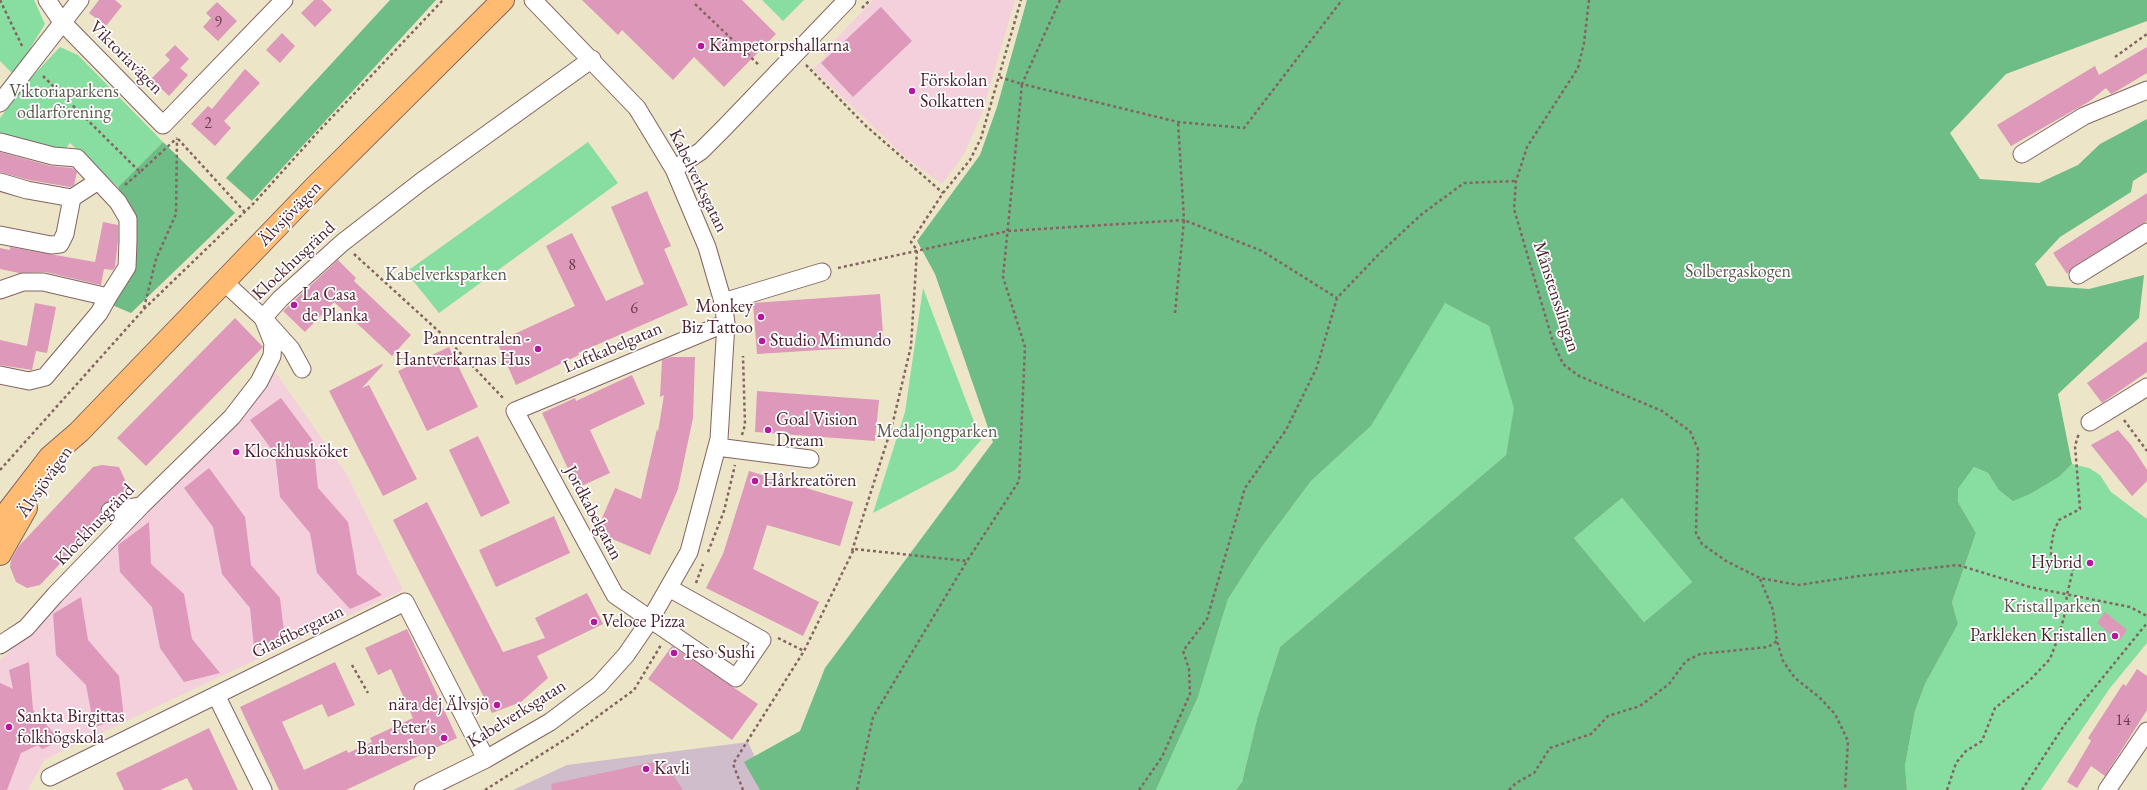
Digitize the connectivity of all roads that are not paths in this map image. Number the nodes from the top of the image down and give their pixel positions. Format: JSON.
{"nodes":[{"id":1,"x":47,"y":0,"type":"edge"},
{"id":2,"x":80,"y":0,"type":"edge"},
{"id":3,"x":284,"y":0,"type":"edge"},
{"id":4,"x":504,"y":0,"type":"edge"},
{"id":5,"x":533,"y":0,"type":"edge"},
{"id":6,"x":847,"y":0,"type":"edge"},
{"id":7,"x":62,"y":22,"type":"junction"},
{"id":8,"x":592,"y":59,"type":"junction"},
{"id":9,"x":2147,"y":90,"type":"edge"},
{"id":10,"x":0,"y":103,"type":"edge"},
{"id":11,"x":0,"y":142,"type":"edge"},
{"id":12,"x":2022,"y":154,"type":"dead end"},
{"id":13,"x":674,"y":169,"type":"junction"},
{"id":14,"x":98,"y":181,"type":"junction"},
{"id":15,"x":0,"y":182,"type":"edge"},
{"id":16,"x":72,"y":198,"type":"junction"},
{"id":17,"x":2147,"y":232,"type":"edge"},
{"id":18,"x":0,"y":235,"type":"edge"},
{"id":19,"x":822,"y":272,"type":"road end"},
{"id":20,"x":2078,"y":275,"type":"dead end"},
{"id":21,"x":224,"y":282,"type":"junction"},
{"id":22,"x":1,"y":293,"type":"edge"},
{"id":23,"x":108,"y":297,"type":"junction"},
{"id":24,"x":723,"y":302,"type":"junction"},
{"id":25,"x":263,"y":318,"type":"junction"},
{"id":26,"x":726,"y":323,"type":"junction"},
{"id":27,"x":302,"y":369,"type":"dead end"},
{"id":28,"x":0,"y":375,"type":"edge"},
{"id":29,"x":2147,"y":387,"type":"edge"},
{"id":30,"x":515,"y":411,"type":"joint"},
{"id":31,"x":2090,"y":422,"type":"road end"},
{"id":32,"x":80,"y":432,"type":"junction"},
{"id":33,"x":717,"y":447,"type":"junction"},
{"id":34,"x":810,"y":459,"type":"dead end"},
{"id":35,"x":141,"y":506,"type":"junction"},
{"id":36,"x":110,"y":511,"type":"dead end"},
{"id":37,"x":0,"y":522,"type":"edge"},
{"id":38,"x":0,"y":554,"type":"edge"},
{"id":39,"x":668,"y":588,"type":"junction"},
{"id":40,"x":650,"y":620,"type":"junction"},
{"id":41,"x":0,"y":645,"type":"edge"},
{"id":42,"x":216,"y":695,"type":"junction"},
{"id":43,"x":2147,"y":731,"type":"edge"},
{"id":44,"x":486,"y":759,"type":"junction"},
{"id":45,"x":50,"y":777,"type":"dead end"},
{"id":46,"x":263,"y":790,"type":"edge"},
{"id":47,"x":423,"y":790,"type":"edge"},
{"id":48,"x":2107,"y":790,"type":"edge"}],
"edges":[{"from":1,"to":7,"type":"street","name":"Viktoriavägen"},
{"from":2,"to":7,"type":"street"},
{"from":3,"to":7,"type":"street","name":"Viktoriavägen"},
{"from":4,"to":21,"type":"main road","name":"Älvsjövägen"},
{"from":5,"to":8,"type":"street","name":"Kabelverksgatan"},
{"from":6,"to":13,"type":"street"},
{"from":7,"to":10,"type":"street"},
{"from":8,"to":13,"type":"street","name":"Kabelverksgatan"},
{"from":8,"to":25,"type":"street","name":"Klockhusgränd"},
{"from":9,"to":12,"type":"street"},
{"from":11,"to":14,"type":"street"},
{"from":13,"to":24,"type":"street","name":"Kabelverksgatan"},
{"from":14,"to":16,"type":"street"},
{"from":14,"to":23,"type":"street"},
{"from":15,"to":16,"type":"street"},
{"from":16,"to":18,"type":"street"},
{"from":17,"to":20,"type":"street"},
{"from":19,"to":24,"type":"street"},
{"from":21,"to":25,"type":"street"},
{"from":21,"to":32,"type":"main road","name":"Älvsjövägen"},
{"from":22,"to":23,"type":"street"},
{"from":23,"to":28,"type":"street"},
{"from":24,"to":26,"type":"street","name":"Kabelverksgatan"},
{"from":25,"to":27,"type":"street"},
{"from":25,"to":35,"type":"street","name":"Klockhusgränd"},
{"from":26,"to":30,"type":"street","name":"Luftkabelgatan"},
{"from":26,"to":33,"type":"street","name":"Kabelverksgatan"},
{"from":29,"to":31,"type":"street"},
{"from":30,"to":40,"type":"street","name":"Jordkabelgatan"},
{"from":32,"to":37,"type":"main road","name":"Älvsjövägen"},
{"from":32,"to":38,"type":"main road","name":"Älvsjövägen"},
{"from":33,"to":34,"type":"street"},
{"from":33,"to":39,"type":"street","name":"Kabelverksgatan"},
{"from":35,"to":36,"type":"street"},
{"from":35,"to":41,"type":"street","name":"Klockhusgränd"},
{"from":39,"to":40,"type":"street","name":"Kabelverksgatan"},
{"from":39,"to":40,"type":"street"},
{"from":40,"to":44,"type":"street","name":"Kabelverksgatan"},
{"from":42,"to":44,"type":"street","name":"Glasfibergatan"},
{"from":42,"to":45,"type":"street","name":"Glasfibergatan"},
{"from":42,"to":46,"type":"street"},
{"from":43,"to":48,"type":"street"},
{"from":44,"to":47,"type":"street","name":"Kabelverksgatan"}]}
